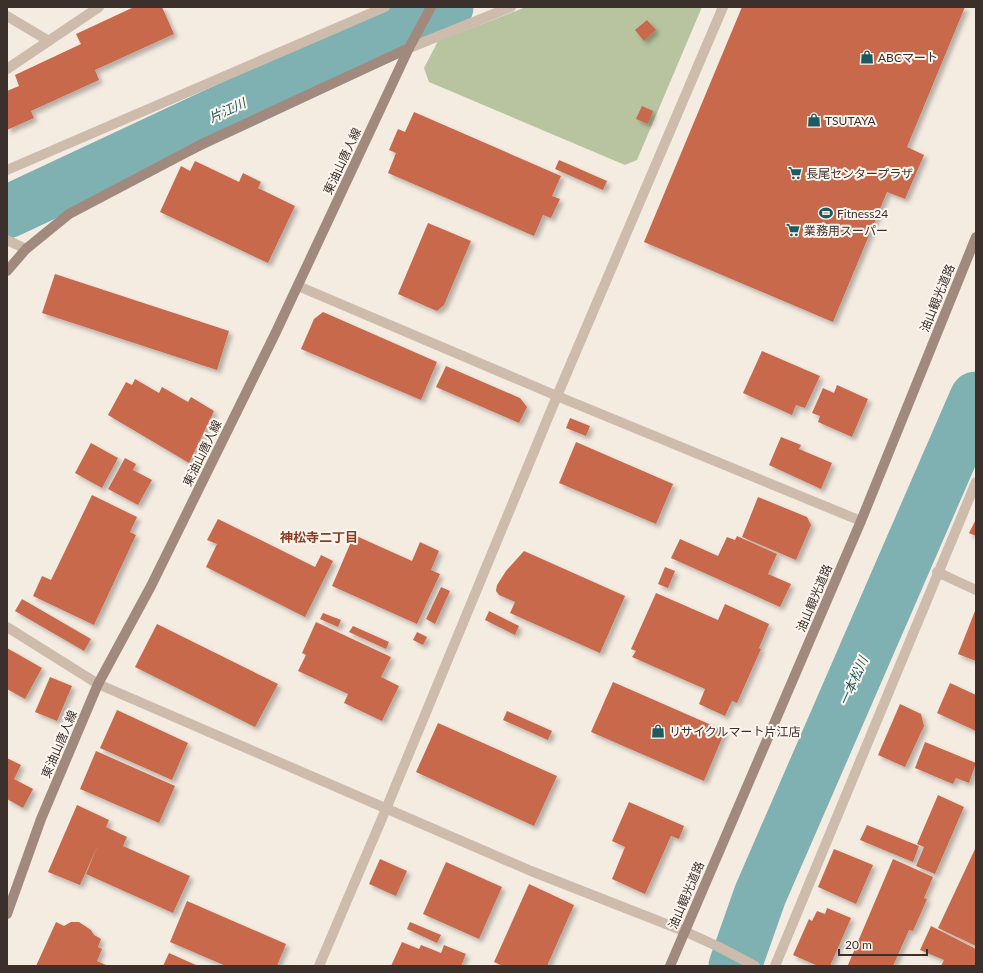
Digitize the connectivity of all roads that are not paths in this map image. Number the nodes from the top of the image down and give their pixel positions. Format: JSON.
{"nodes":[{"id":1,"x":99,"y":7,"type":"edge"},
{"id":2,"x":385,"y":7,"type":"edge"},
{"id":3,"x":431,"y":7,"type":"edge"},
{"id":4,"x":511,"y":7,"type":"edge"},
{"id":5,"x":723,"y":7,"type":"edge"},
{"id":6,"x":7,"y":16,"type":"edge"},
{"id":7,"x":49,"y":41,"type":"junction"},
{"id":8,"x":411,"y":44,"type":"junction"},
{"id":9,"x":7,"y":70,"type":"edge"},
{"id":10,"x":7,"y":170,"type":"edge"},
{"id":11,"x":976,"y":237,"type":"edge"},
{"id":12,"x":7,"y":240,"type":"edge"},
{"id":13,"x":26,"y":249,"type":"junction"},
{"id":14,"x":7,"y":271,"type":"edge"},
{"id":15,"x":298,"y":286,"type":"junction"},
{"id":16,"x":557,"y":396,"type":"junction"},
{"id":17,"x":976,"y":482,"type":"edge"},
{"id":18,"x":861,"y":521,"type":"junction"},
{"id":19,"x":938,"y":572,"type":"junction"},
{"id":20,"x":976,"y":590,"type":"edge"},
{"id":21,"x":7,"y":627,"type":"edge"},
{"id":22,"x":98,"y":684,"type":"junction"},
{"id":23,"x":386,"y":809,"type":"junction"},
{"id":24,"x":7,"y":914,"type":"edge"},
{"id":25,"x":684,"y":931,"type":"junction"},
{"id":26,"x":320,"y":966,"type":"edge"},
{"id":27,"x":670,"y":966,"type":"edge"},
{"id":28,"x":755,"y":966,"type":"edge"},
{"id":29,"x":775,"y":966,"type":"edge"}],
"edges":[{"from":1,"to":7,"type":"street"},
{"from":2,"to":10,"type":"street"},
{"from":3,"to":8,"type":"street","name":"東油山唐人線"},
{"from":4,"to":8,"type":"street"},
{"from":5,"to":16,"type":"street"},
{"from":6,"to":7,"type":"street"},
{"from":7,"to":9,"type":"street"},
{"from":8,"to":13,"type":"street"},
{"from":8,"to":15,"type":"street","name":"東油山唐人線"},
{"from":11,"to":18,"type":"street","name":"油山観光道路"},
{"from":12,"to":13,"type":"street"},
{"from":13,"to":14,"type":"street"},
{"from":15,"to":16,"type":"street"},
{"from":15,"to":22,"type":"street","name":"東油山唐人線"},
{"from":16,"to":18,"type":"street"},
{"from":16,"to":23,"type":"street"},
{"from":17,"to":19,"type":"street"},
{"from":18,"to":25,"type":"street","name":"油山観光道路"},
{"from":19,"to":20,"type":"street"},
{"from":19,"to":29,"type":"street"},
{"from":21,"to":22,"type":"street"},
{"from":22,"to":23,"type":"street"},
{"from":22,"to":24,"type":"street","name":"東油山唐人線"},
{"from":23,"to":25,"type":"street"},
{"from":23,"to":26,"type":"street"},
{"from":25,"to":27,"type":"street","name":"油山観光道路"},
{"from":25,"to":28,"type":"street"}]}
